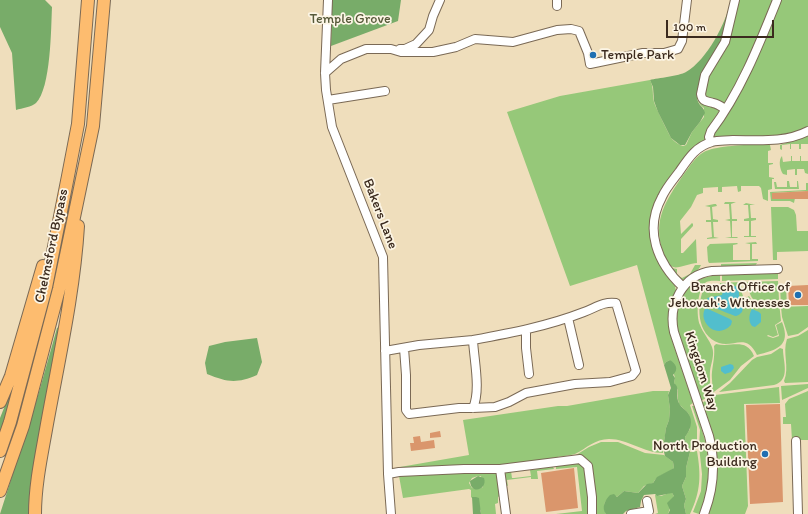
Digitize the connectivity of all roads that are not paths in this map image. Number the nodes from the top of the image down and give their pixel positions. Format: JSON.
{"nodes":[{"id":1,"x":88,"y":0,"type":"edge"},
{"id":2,"x":104,"y":0,"type":"edge"},
{"id":3,"x":328,"y":0,"type":"edge"},
{"id":4,"x":440,"y":0,"type":"edge"},
{"id":5,"x":687,"y":0,"type":"edge"},
{"id":6,"x":735,"y":0,"type":"edge"},
{"id":7,"x":777,"y":0,"type":"edge"},
{"id":8,"x":391,"y":49,"type":"junction"},
{"id":9,"x":325,"y":73,"type":"junction"},
{"id":10,"x":385,"y":91,"type":"dead end"},
{"id":11,"x":328,"y":100,"type":"junction"},
{"id":12,"x":725,"y":109,"type":"junction"},
{"id":13,"x":808,"y":132,"type":"edge"},
{"id":14,"x":711,"y":142,"type":"junction"},
{"id":15,"x":68,"y":176,"type":"junction"},
{"id":16,"x":82,"y":179,"type":"junction"},
{"id":17,"x":778,"y":269,"type":"dead end"},
{"id":18,"x":683,"y":287,"type":"junction"},
{"id":19,"x":568,"y":318,"type":"junction"},
{"id":20,"x":526,"y":330,"type":"junction"},
{"id":21,"x":473,"y":340,"type":"junction"},
{"id":22,"x":404,"y":348,"type":"junction"},
{"id":23,"x":385,"y":351,"type":"junction"},
{"id":24,"x":579,"y":365,"type":"dead end"},
{"id":25,"x":529,"y":374,"type":"dead end"},
{"id":26,"x":0,"y":402,"type":"edge"},
{"id":27,"x":473,"y":408,"type":"junction"},
{"id":28,"x":796,"y":441,"type":"dead end"},
{"id":29,"x":0,"y":451,"type":"edge"},
{"id":30,"x":500,"y":469,"type":"junction"},
{"id":31,"x":388,"y":474,"type":"junction"},
{"id":32,"x":0,"y":492,"type":"edge"},
{"id":33,"x":647,"y":501,"type":"dead end"},
{"id":34,"x":35,"y":514,"type":"edge"},
{"id":35,"x":391,"y":514,"type":"edge"},
{"id":36,"x":506,"y":514,"type":"edge"},
{"id":37,"x":592,"y":514,"type":"edge"},
{"id":38,"x":631,"y":514,"type":"edge"},
{"id":39,"x":704,"y":514,"type":"edge"},
{"id":40,"x":798,"y":514,"type":"edge"}],
"edges":[{"from":1,"to":15,"type":"highway","name":"Chelmsford Bypass"},
{"from":2,"to":16,"type":"highway","name":"Chelmsford Bypass"},
{"from":3,"to":9,"type":"street","name":"Bakers Lane"},
{"from":4,"to":8,"type":"street"},
{"from":5,"to":8,"type":"street"},
{"from":6,"to":12,"type":"street"},
{"from":7,"to":12,"type":"street"},
{"from":8,"to":9,"type":"street"},
{"from":9,"to":11,"type":"street","name":"Bakers Lane"},
{"from":10,"to":11,"type":"street"},
{"from":11,"to":23,"type":"street","name":"Bakers Lane"},
{"from":12,"to":14,"type":"street"},
{"from":13,"to":14,"type":"street"},
{"from":14,"to":18,"type":"street"},
{"from":15,"to":26,"type":"highway"},
{"from":15,"to":29,"type":"highway","name":"Chelmsford Bypass"},
{"from":16,"to":32,"type":"highway","name":"Chelmsford Bypass"},
{"from":16,"to":34,"type":"highway"},
{"from":17,"to":18,"type":"street","name":"Kingdom Way"},
{"from":18,"to":39,"type":"street","name":"Kingdom Way"},
{"from":19,"to":20,"type":"street"},
{"from":19,"to":24,"type":"street"},
{"from":19,"to":27,"type":"street"},
{"from":20,"to":21,"type":"street"},
{"from":20,"to":25,"type":"street"},
{"from":21,"to":22,"type":"street"},
{"from":21,"to":27,"type":"street"},
{"from":22,"to":23,"type":"street"},
{"from":22,"to":27,"type":"street"},
{"from":23,"to":31,"type":"street","name":"Bakers Lane"},
{"from":28,"to":40,"type":"street"},
{"from":30,"to":31,"type":"street"},
{"from":30,"to":36,"type":"street"},
{"from":30,"to":37,"type":"street"},
{"from":31,"to":35,"type":"street","name":"Bakers Lane"},
{"from":33,"to":38,"type":"street"}]}
